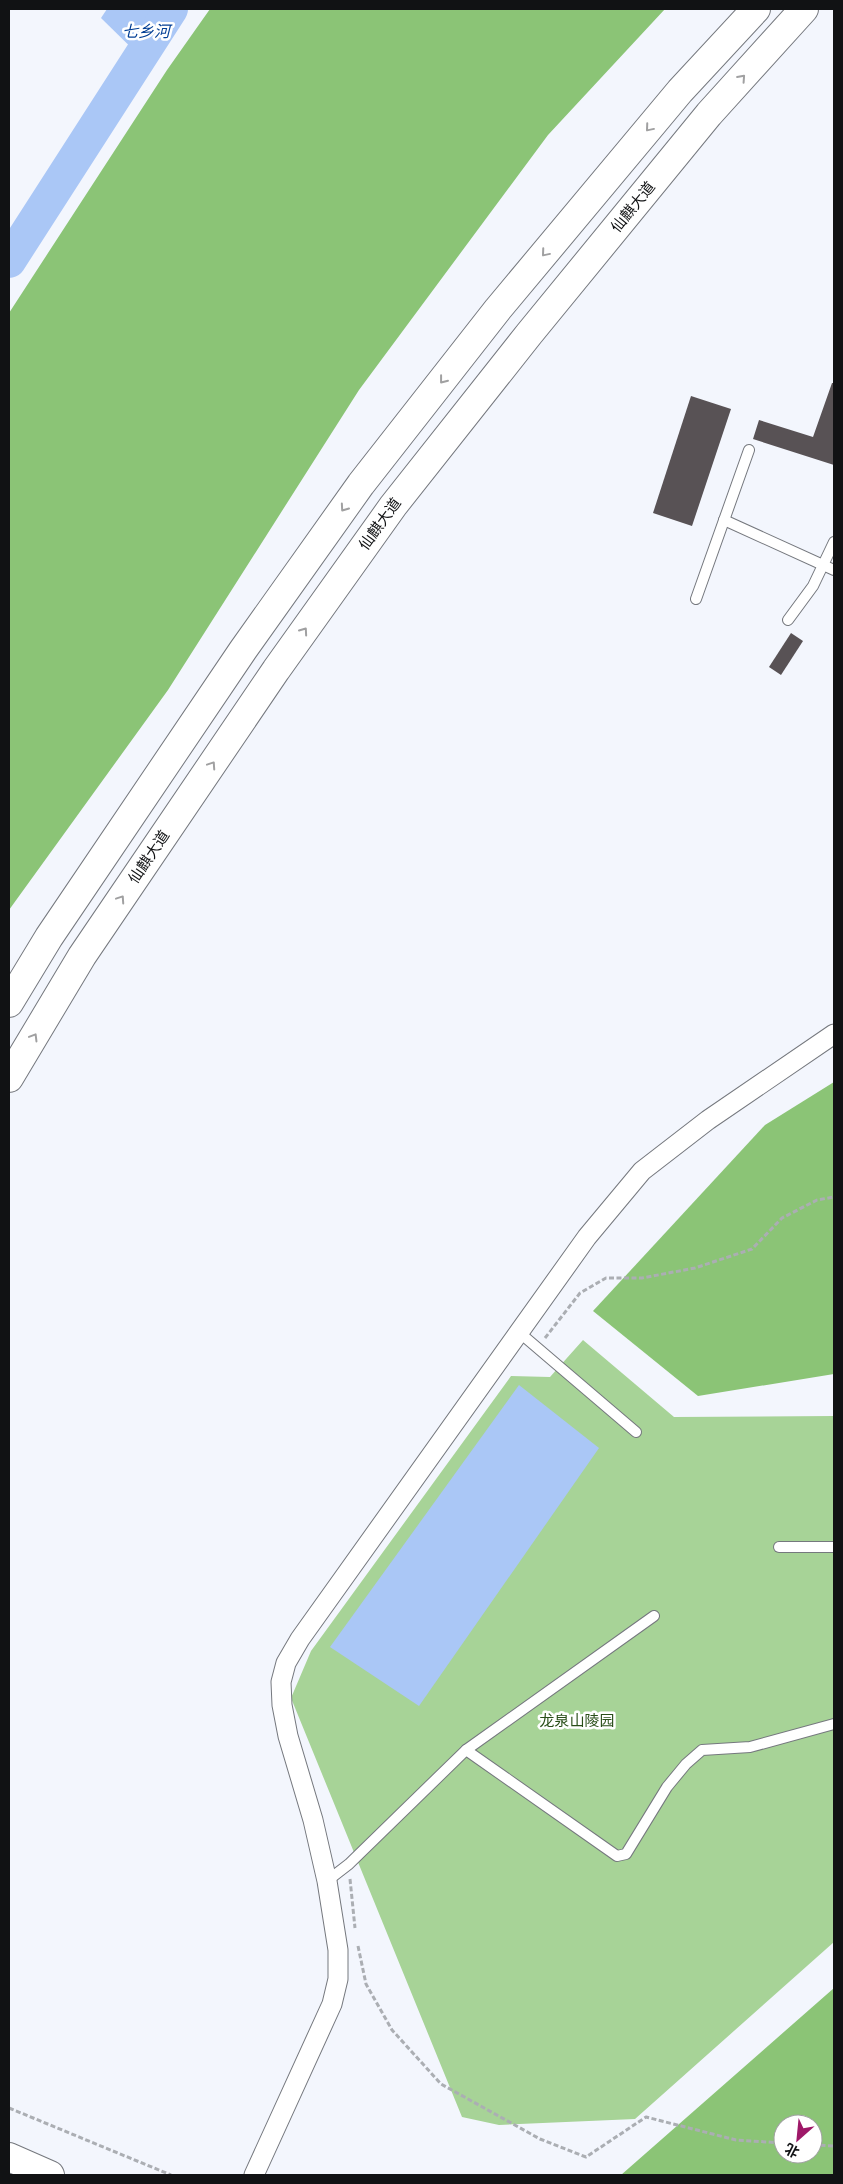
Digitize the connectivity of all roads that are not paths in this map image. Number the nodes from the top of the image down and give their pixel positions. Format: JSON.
{"nodes":[{"id":1,"x":756,"y":9,"type":"edge"},
{"id":2,"x":804,"y":9,"type":"edge"},
{"id":3,"x":749,"y":450,"type":"dead end"},
{"id":4,"x":724,"y":520,"type":"junction"},
{"id":5,"x":834,"y":542,"type":"edge"},
{"id":6,"x":830,"y":567,"type":"edge"},
{"id":7,"x":696,"y":599,"type":"dead end"},
{"id":8,"x":788,"y":620,"type":"dead end"},
{"id":9,"x":9,"y":1003,"type":"edge"},
{"id":10,"x":834,"y":1034,"type":"edge"},
{"id":11,"x":9,"y":1078,"type":"edge"},
{"id":12,"x":520,"y":1333,"type":"junction"},
{"id":13,"x":636,"y":1432,"type":"dead end"},
{"id":14,"x":779,"y":1547,"type":"dead end"},
{"id":15,"x":834,"y":1547,"type":"edge"},
{"id":16,"x":654,"y":1616,"type":"dead end"},
{"id":17,"x":834,"y":1724,"type":"edge"},
{"id":18,"x":466,"y":1750,"type":"junction"},
{"id":19,"x":327,"y":1881,"type":"junction"},
{"id":20,"x":9,"y":2158,"type":"edge"},
{"id":21,"x":50,"y":2175,"type":"edge"},
{"id":22,"x":254,"y":2175,"type":"edge"}],
"edges":[{"from":1,"to":9,"type":"main road","one_way":true},
{"from":11,"to":2,"type":"main road","name":"仙麒大道","one_way":true},
{"from":3,"to":4,"type":"lane"},
{"from":4,"to":6,"type":"lane"},
{"from":4,"to":7,"type":"lane"},
{"from":5,"to":6,"type":"lane"},
{"from":6,"to":8,"type":"lane"},
{"from":10,"to":12,"type":"street"},
{"from":12,"to":13,"type":"lane"},
{"from":12,"to":19,"type":"street"},
{"from":14,"to":15,"type":"lane"},
{"from":16,"to":18,"type":"lane"},
{"from":17,"to":18,"type":"lane"},
{"from":18,"to":19,"type":"lane"},
{"from":19,"to":22,"type":"street"},
{"from":20,"to":21,"type":"main road"}]}
